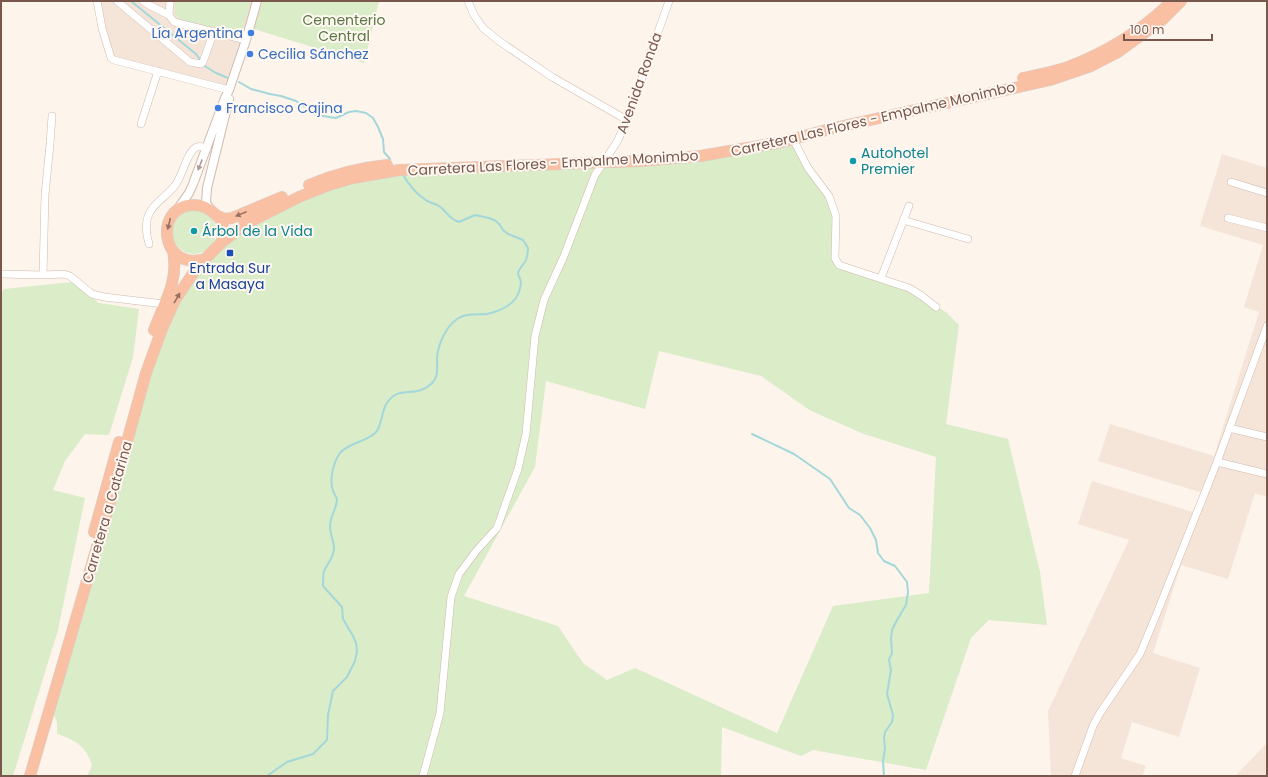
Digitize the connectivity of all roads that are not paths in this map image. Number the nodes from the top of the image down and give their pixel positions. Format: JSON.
{"nodes":[{"id":1,"x":97,"y":1,"type":"edge"},
{"id":2,"x":116,"y":1,"type":"edge"},
{"id":3,"x":143,"y":1,"type":"edge"},
{"id":4,"x":170,"y":1,"type":"edge"},
{"id":5,"x":257,"y":1,"type":"edge"},
{"id":6,"x":468,"y":1,"type":"edge"},
{"id":7,"x":669,"y":1,"type":"edge"},
{"id":8,"x":1172,"y":1,"type":"edge"},
{"id":9,"x":1181,"y":1,"type":"edge"},
{"id":10,"x":169,"y":15,"type":"junction"},
{"id":11,"x":214,"y":31,"type":"junction"},
{"id":12,"x":246,"y":40,"type":"junction"},
{"id":13,"x":158,"y":71,"type":"junction"},
{"id":14,"x":229,"y":90,"type":"junction"},
{"id":15,"x":52,"y":116,"type":"dead end"},
{"id":16,"x":627,"y":120,"type":"junction"},
{"id":17,"x":141,"y":124,"type":"dead end"},
{"id":18,"x":793,"y":139,"type":"junction"},
{"id":19,"x":207,"y":148,"type":"junction"},
{"id":20,"x":606,"y":159,"type":"junction"},
{"id":21,"x":1231,"y":182,"type":"dead end"},
{"id":22,"x":1267,"y":193,"type":"edge"},
{"id":23,"x":909,"y":206,"type":"dead end"},
{"id":24,"x":177,"y":210,"type":"junction"},
{"id":25,"x":214,"y":213,"type":"junction"},
{"id":26,"x":1228,"y":218,"type":"dead end"},
{"id":27,"x":903,"y":220,"type":"junction"},
{"id":28,"x":1267,"y":228,"type":"edge"},
{"id":29,"x":968,"y":239,"type":"dead end"},
{"id":30,"x":221,"y":243,"type":"junction"},
{"id":31,"x":149,"y":244,"type":"dead end"},
{"id":32,"x":173,"y":251,"type":"junction"},
{"id":33,"x":205,"y":259,"type":"junction"},
{"id":34,"x":1,"y":274,"type":"edge"},
{"id":35,"x":43,"y":275,"type":"junction"},
{"id":36,"x":882,"y":278,"type":"junction"},
{"id":37,"x":164,"y":304,"type":"junction"},
{"id":38,"x":936,"y":307,"type":"dead end"},
{"id":39,"x":1267,"y":326,"type":"edge"},
{"id":40,"x":1229,"y":428,"type":"junction"},
{"id":41,"x":1267,"y":437,"type":"edge"},
{"id":42,"x":1217,"y":462,"type":"junction"},
{"id":43,"x":1267,"y":474,"type":"edge"},
{"id":44,"x":25,"y":776,"type":"edge"},
{"id":45,"x":30,"y":776,"type":"edge"},
{"id":46,"x":423,"y":776,"type":"edge"},
{"id":47,"x":1075,"y":776,"type":"edge"}],
"edges":[{"from":1,"to":13,"type":"street"},
{"from":2,"to":11,"type":"street"},
{"from":3,"to":10,"type":"street"},
{"from":4,"to":10,"type":"street"},
{"from":5,"to":12,"type":"street"},
{"from":6,"to":16,"type":"street"},
{"from":7,"to":16,"type":"street","name":"Avenida Ronda"},
{"from":8,"to":20,"type":"highway","name":"Carretera Las Flores - Empalme Monimbo"},
{"from":9,"to":18,"type":"highway","name":"Carretera Las Flores - Empalme Monimbo"},
{"from":10,"to":11,"type":"street"},
{"from":11,"to":12,"type":"street"},
{"from":12,"to":14,"type":"street"},
{"from":13,"to":14,"type":"street"},
{"from":13,"to":17,"type":"street"},
{"from":14,"to":19,"type":"street"},
{"from":14,"to":25,"type":"street"},
{"from":15,"to":35,"type":"street"},
{"from":16,"to":20,"type":"street","name":"Avenida Ronda"},
{"from":18,"to":20,"type":"highway","name":"Carretera Las Flores - Empalme Monimbo"},
{"from":18,"to":36,"type":"street"},
{"from":19,"to":24,"type":"street","one_way":true},
{"from":19,"to":31,"type":"street"},
{"from":20,"to":25,"type":"highway","name":"Carretera Las Flores - Empalme Monimbo","one_way":true},
{"from":20,"to":30,"type":"highway","name":"Carretera Las Flores - Empalme Monimbo"},
{"from":20,"to":46,"type":"street","name":"Avenida Ronda"},
{"from":21,"to":22,"type":"street"},
{"from":23,"to":27,"type":"street"},
{"from":24,"to":25,"type":"highway"},
{"from":24,"to":32,"type":"highway","one_way":true},
{"from":25,"to":30,"type":"highway"},
{"from":26,"to":28,"type":"street"},
{"from":27,"to":29,"type":"street"},
{"from":27,"to":36,"type":"street"},
{"from":30,"to":33,"type":"highway"},
{"from":32,"to":33,"type":"highway"},
{"from":32,"to":37,"type":"highway","name":"Carretera a Catarina"},
{"from":45,"to":33,"type":"highway","name":"Carretera a Catarina","one_way":true},
{"from":34,"to":35,"type":"street"},
{"from":35,"to":37,"type":"street"},
{"from":36,"to":38,"type":"street"},
{"from":37,"to":44,"type":"highway","name":"Carretera a Catarina"},
{"from":39,"to":40,"type":"street"},
{"from":40,"to":41,"type":"street"},
{"from":40,"to":42,"type":"street"},
{"from":42,"to":43,"type":"street"},
{"from":42,"to":47,"type":"street"}]}
